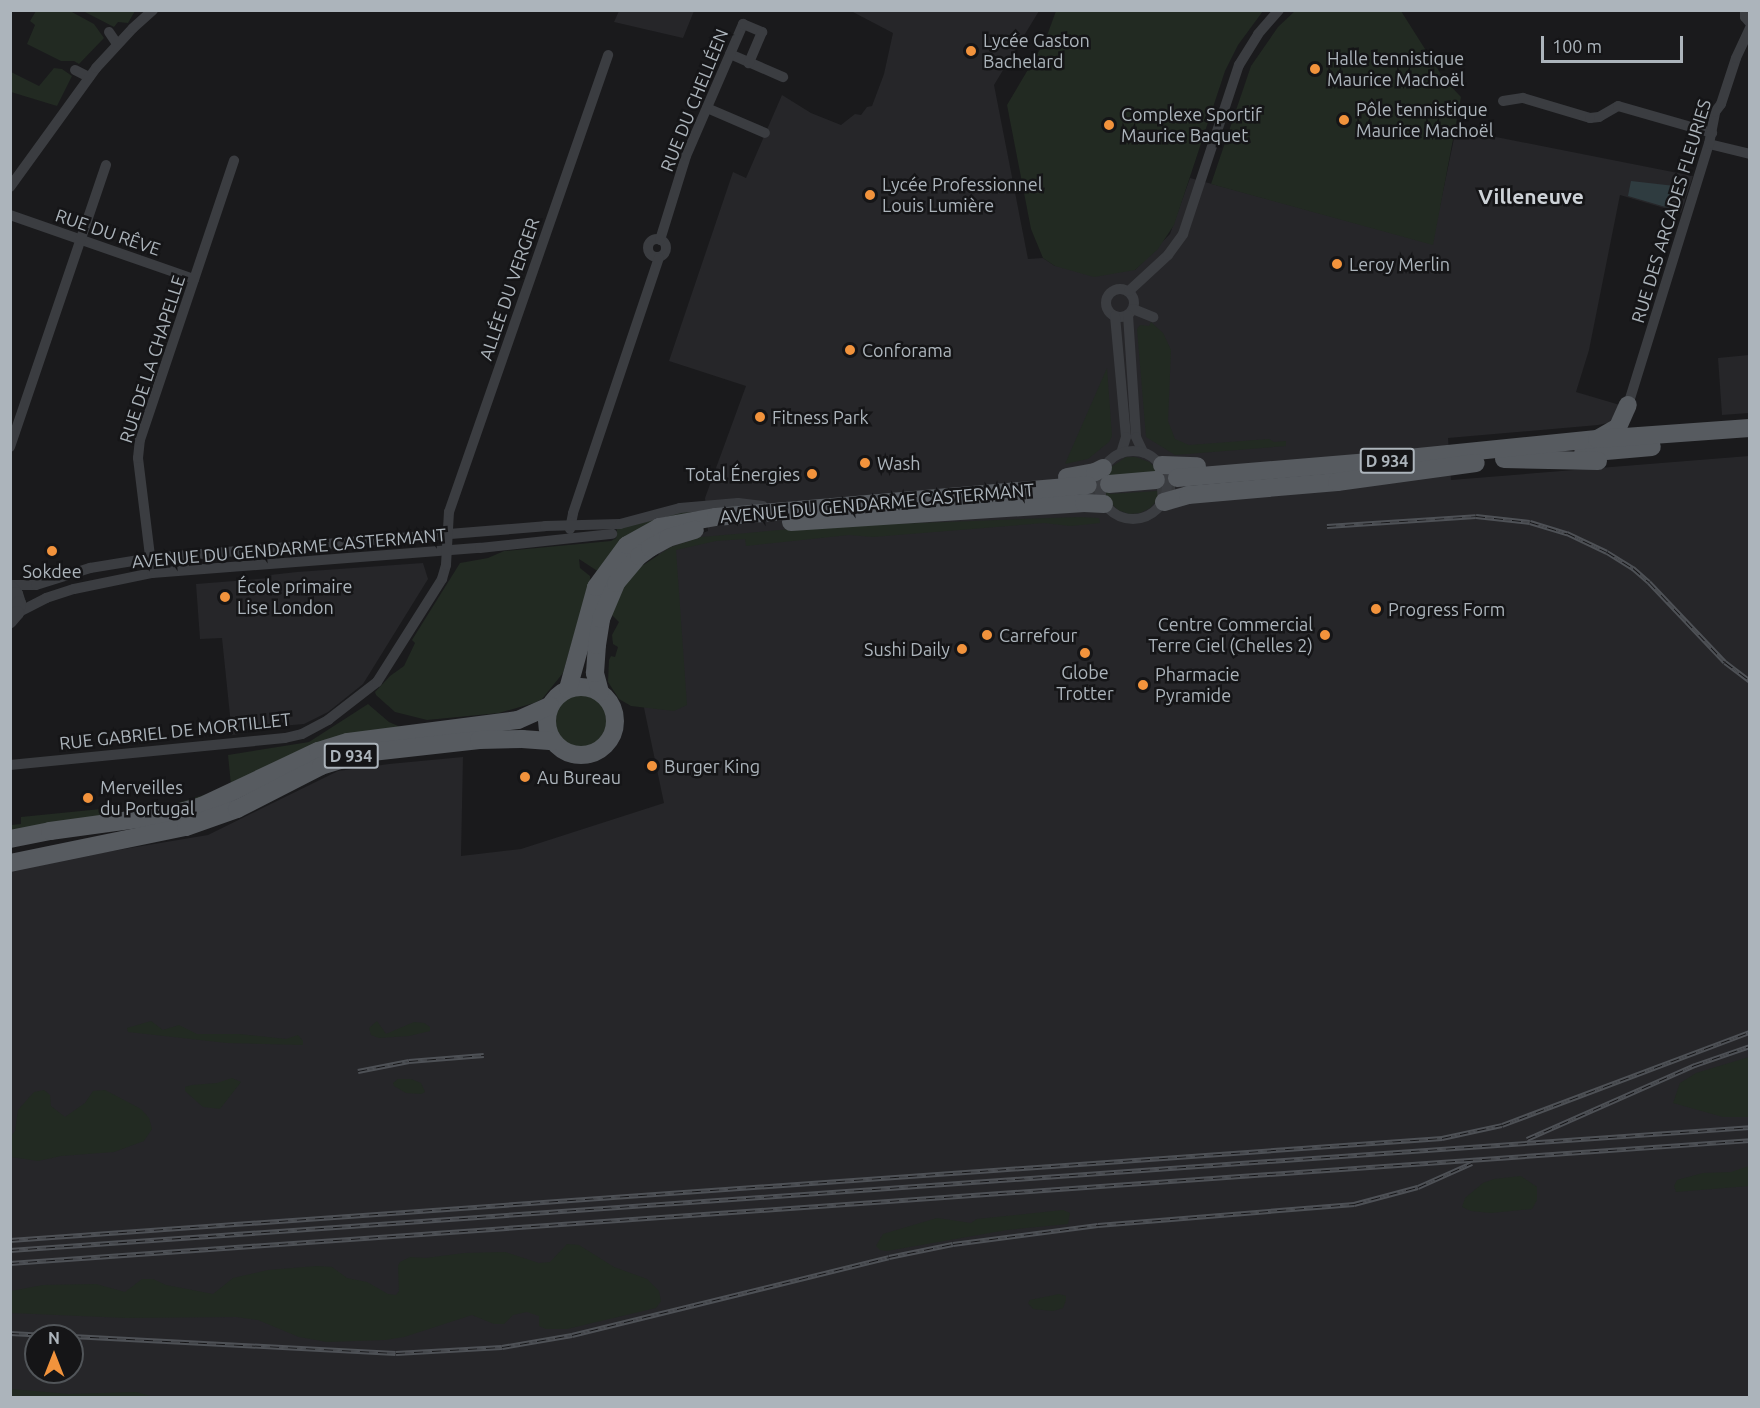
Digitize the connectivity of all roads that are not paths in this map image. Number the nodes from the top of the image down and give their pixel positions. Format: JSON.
{"nodes":[{"id":1,"x":153,"y":10,"type":"edge"},
{"id":2,"x":1279,"y":10,"type":"edge"},
{"id":3,"x":1745,"y":10,"type":"edge"},
{"id":4,"x":1749,"y":23,"type":"edge"},
{"id":5,"x":1749,"y":28,"type":"edge"},
{"id":6,"x":109,"y":32,"type":"dead end"},
{"id":7,"x":117,"y":44,"type":"junction"},
{"id":8,"x":730,"y":54,"type":"junction"},
{"id":9,"x":608,"y":55,"type":"dead end"},
{"id":10,"x":749,"y":63,"type":"junction"},
{"id":11,"x":75,"y":70,"type":"dead end"},
{"id":12,"x":89,"y":77,"type":"junction"},
{"id":13,"x":783,"y":77,"type":"dead end"},
{"id":14,"x":1503,"y":101,"type":"dead end"},
{"id":15,"x":707,"y":108,"type":"junction"},
{"id":16,"x":765,"y":133,"type":"dead end"},
{"id":17,"x":1710,"y":138,"type":"junction"},
{"id":18,"x":1749,"y":154,"type":"edge"},
{"id":19,"x":234,"y":160,"type":"dead end"},
{"id":20,"x":106,"y":165,"type":"dead end"},
{"id":21,"x":10,"y":187,"type":"edge"},
{"id":22,"x":10,"y":215,"type":"edge"},
{"id":23,"x":80,"y":241,"type":"junction"},
{"id":24,"x":194,"y":279,"type":"junction"},
{"id":25,"x":1129,"y":291,"type":"junction"},
{"id":26,"x":1130,"y":312,"type":"junction"},
{"id":27,"x":1115,"y":316,"type":"junction"},
{"id":28,"x":1153,"y":317,"type":"dead end"},
{"id":29,"x":1628,"y":405,"type":"junction"},
{"id":30,"x":1749,"y":428,"type":"edge"},
{"id":31,"x":1658,"y":434,"type":"junction"},
{"id":32,"x":1597,"y":439,"type":"junction"},
{"id":33,"x":1749,"y":439,"type":"edge"},
{"id":34,"x":1621,"y":443,"type":"junction"},
{"id":35,"x":10,"y":447,"type":"edge"},
{"id":36,"x":1143,"y":452,"type":"junction"},
{"id":37,"x":1121,"y":453,"type":"junction"},
{"id":38,"x":1498,"y":460,"type":"junction"},
{"id":39,"x":1160,"y":484,"type":"junction"},
{"id":40,"x":1106,"y":487,"type":"junction"},
{"id":41,"x":761,"y":514,"type":"junction"},
{"id":42,"x":666,"y":525,"type":"junction"},
{"id":43,"x":572,"y":529,"type":"junction"},
{"id":44,"x":612,"y":534,"type":"dead end"},
{"id":45,"x":446,"y":535,"type":"junction"},
{"id":46,"x":446,"y":551,"type":"junction"},
{"id":47,"x":366,"y":556,"type":"junction"},
{"id":48,"x":151,"y":558,"type":"junction"},
{"id":49,"x":152,"y":573,"type":"junction"},
{"id":50,"x":10,"y":586,"type":"edge"},
{"id":51,"x":14,"y":617,"type":"edge"},
{"id":52,"x":568,"y":689,"type":"junction"},
{"id":53,"x":600,"y":692,"type":"junction"},
{"id":54,"x":550,"y":706,"type":"junction"},
{"id":55,"x":553,"y":741,"type":"junction"},
{"id":56,"x":10,"y":765,"type":"edge"},
{"id":57,"x":164,"y":832,"type":"junction"},
{"id":58,"x":10,"y":839,"type":"edge"},
{"id":59,"x":10,"y":857,"type":"edge"},
{"id":60,"x":10,"y":863,"type":"edge"}],
"edges":[{"from":1,"to":7,"type":"street"},
{"from":2,"to":25,"type":"street"},
{"from":3,"to":4,"type":"street"},
{"from":5,"to":17,"type":"street","name":"RUE DES ARCADES FLEURIES"},
{"from":6,"to":7,"type":"street"},
{"from":7,"to":12,"type":"street"},
{"from":8,"to":10,"type":"street"},
{"from":8,"to":10,"type":"street","name":"RUE DU CHELLÉEN"},
{"from":8,"to":15,"type":"street","name":"RUE DU CHELLÉEN"},
{"from":9,"to":45,"type":"street","name":"ALLÉE DU VERGER"},
{"from":10,"to":13,"type":"street"},
{"from":11,"to":12,"type":"street"},
{"from":12,"to":21,"type":"street"},
{"from":14,"to":17,"type":"street"},
{"from":15,"to":16,"type":"street"},
{"from":15,"to":43,"type":"street","name":"RUE DU CHELLÉEN"},
{"from":17,"to":18,"type":"street"},
{"from":17,"to":29,"type":"street","name":"RUE DES ARCADES FLEURIES"},
{"from":19,"to":24,"type":"street","name":"RUE DE LA CHAPELLE"},
{"from":20,"to":23,"type":"street"},
{"from":22,"to":23,"type":"street","name":"RUE DU RÊVE"},
{"from":23,"to":24,"type":"street","name":"RUE DU RÊVE"},
{"from":23,"to":35,"type":"street"},
{"from":24,"to":48,"type":"street","name":"RUE DE LA CHAPELLE"},
{"from":25,"to":26,"type":"street"},
{"from":25,"to":27,"type":"street"},
{"from":26,"to":27,"type":"street"},
{"from":26,"to":28,"type":"street"},
{"from":26,"to":36,"type":"street"},
{"from":27,"to":37,"type":"street"},
{"from":29,"to":31,"type":"main road"},
{"from":29,"to":32,"type":"main road"},
{"from":29,"to":34,"type":"main road"},
{"from":30,"to":31,"type":"main road","number":"D 934"},
{"from":31,"to":34,"type":"main road","number":"D 934"},
{"from":32,"to":34,"type":"main road","number":"D 934"},
{"from":32,"to":38,"type":"main road","number":"D 934"},
{"from":32,"to":39,"type":"main road"},
{"from":33,"to":34,"type":"main road","number":"D 934"},
{"from":34,"to":38,"type":"main road"},
{"from":36,"to":37,"type":"street"},
{"from":36,"to":39,"type":"street"},
{"from":37,"to":40,"type":"street"},
{"from":38,"to":39,"type":"main road"},
{"from":39,"to":40,"type":"main road"},
{"from":39,"to":40,"type":"street"},
{"from":40,"to":41,"type":"main road"},
{"from":40,"to":41,"type":"main road"},
{"from":41,"to":42,"type":"main road"},
{"from":41,"to":42,"type":"main road","name":"AVENUE DU GENDARME CASTERMANT"},
{"from":41,"to":43,"type":"street","name":"AVENUE DU GENDARME CASTERMANT"},
{"from":41,"to":53,"type":"main road"},
{"from":42,"to":52,"type":"main road"},
{"from":43,"to":44,"type":"street"},
{"from":43,"to":45,"type":"street","name":"AVENUE DU GENDARME CASTERMANT"},
{"from":43,"to":46,"type":"street","name":"AVENUE DU GENDARME CASTERMANT"},
{"from":45,"to":46,"type":"street","name":"RUE GABRIEL DE MORTILLET"},
{"from":45,"to":47,"type":"street"},
{"from":45,"to":48,"type":"street","name":"AVENUE DU GENDARME CASTERMANT"},
{"from":46,"to":47,"type":"street","name":"AVENUE DU GENDARME CASTERMANT"},
{"from":46,"to":56,"type":"street","name":"RUE GABRIEL DE MORTILLET"},
{"from":47,"to":49,"type":"street","name":"AVENUE DU GENDARME CASTERMANT"},
{"from":48,"to":49,"type":"street","name":"RUE DE LA CHAPELLE"},
{"from":48,"to":50,"type":"street","name":"AVENUE DU GENDARME CASTERMANT"},
{"from":49,"to":51,"type":"street","name":"AVENUE DU GENDARME CASTERMANT"},
{"from":50,"to":51,"type":"street"},
{"from":52,"to":53,"type":"main road"},
{"from":52,"to":54,"type":"main road"},
{"from":53,"to":55,"type":"main road"},
{"from":54,"to":55,"type":"main road"},
{"from":54,"to":58,"type":"main road","number":"D 934"},
{"from":55,"to":57,"type":"main road","number":"D 934"},
{"from":57,"to":59,"type":"main road","number":"D 934"},
{"from":57,"to":60,"type":"main road","number":"D 934"}]}
